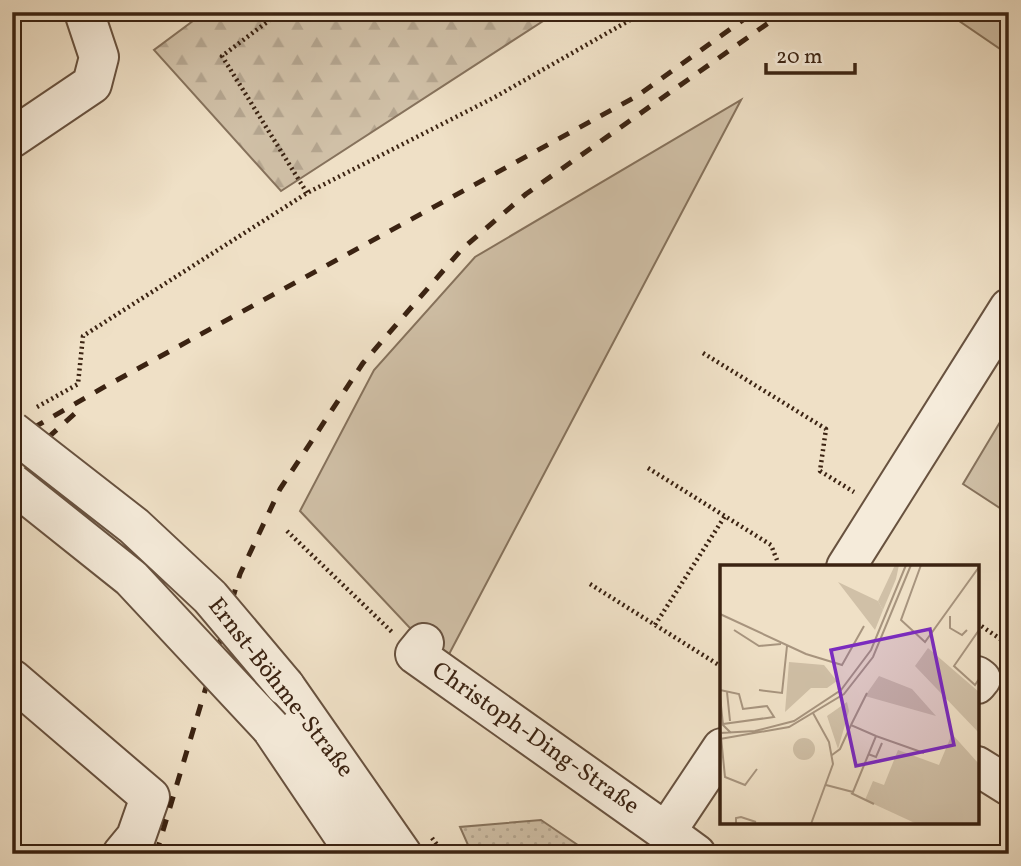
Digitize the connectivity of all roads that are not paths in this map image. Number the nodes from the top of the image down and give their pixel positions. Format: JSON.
{"nodes":[{"id":1,"x":84,"y":12,"type":"edge"},
{"id":2,"x":12,"y":138,"type":"edge"},
{"id":3,"x":1006,"y":312,"type":"edge"},
{"id":4,"x":23,"y":420,"type":"edge"},
{"id":5,"x":12,"y":483,"type":"edge"},
{"id":6,"x":847,"y":565,"type":"edge"},
{"id":7,"x":419,"y":649,"type":"road end"},
{"id":8,"x":12,"y":679,"type":"edge"},
{"id":9,"x":720,"y":753,"type":"edge"},
{"id":10,"x":979,"y":767,"type":"edge"},
{"id":11,"x":1009,"y":786,"type":"edge"},
{"id":12,"x":681,"y":843,"type":"edge"},
{"id":13,"x":122,"y":854,"type":"edge"},
{"id":14,"x":356,"y":854,"type":"edge"},
{"id":15,"x":402,"y":854,"type":"edge"}],
"edges":[{"from":1,"to":2,"type":"street"},
{"from":3,"to":6,"type":"street"},
{"from":4,"to":15,"type":"street","name":"Ernst-Böhme-Straße","bridge":true},
{"from":5,"to":14,"type":"street","name":"Ernst-Böhme-Straße","bridge":true},
{"from":7,"to":12,"type":"street","name":"Christoph-Ding-Straße"},
{"from":8,"to":13,"type":"street"},
{"from":9,"to":12,"type":"street","name":"Christoph-Ding-Straße"},
{"from":10,"to":11,"type":"street"}]}
